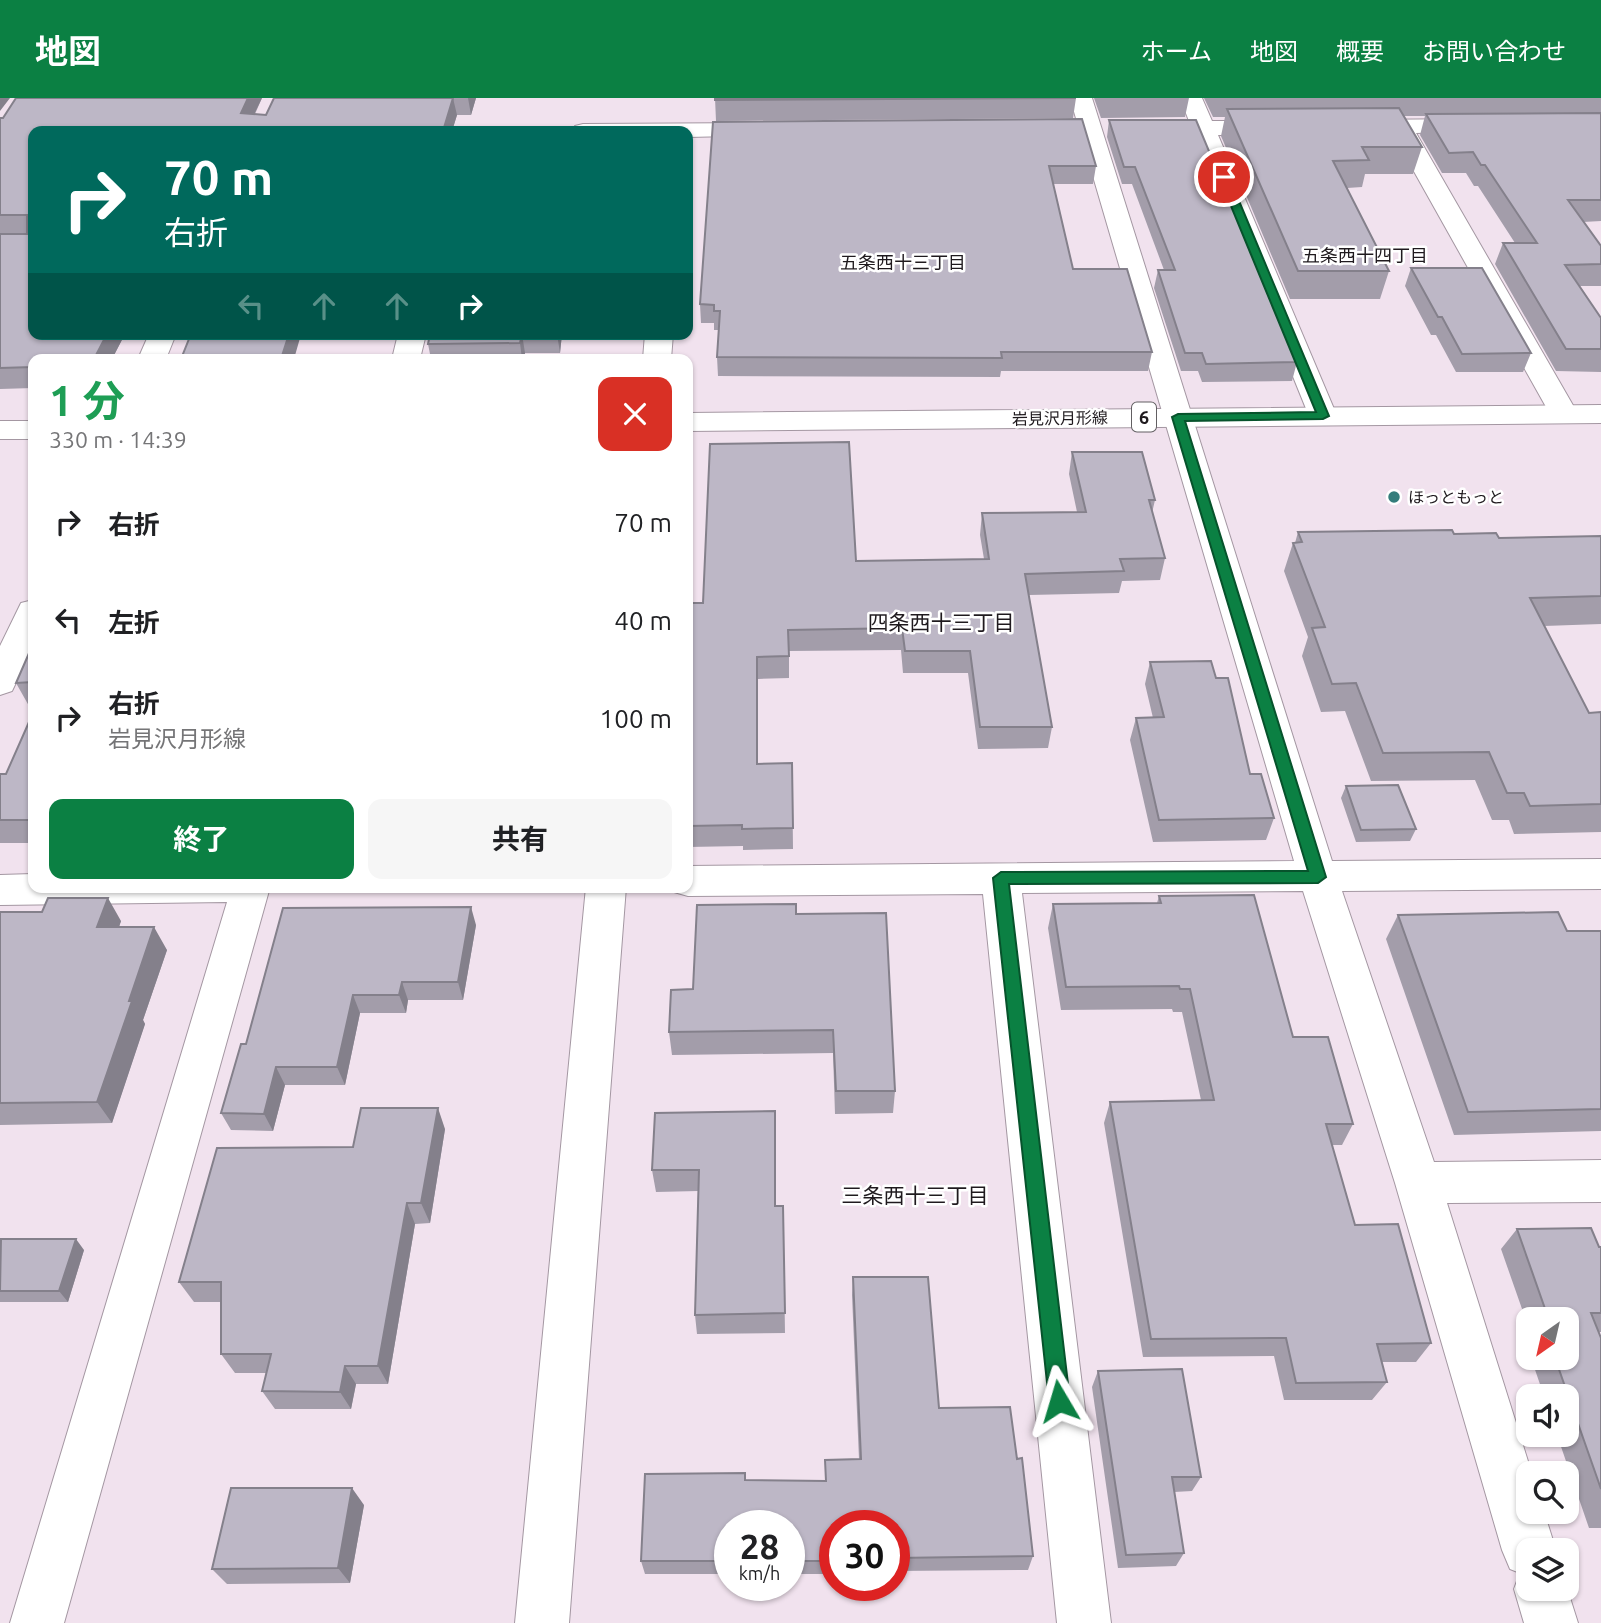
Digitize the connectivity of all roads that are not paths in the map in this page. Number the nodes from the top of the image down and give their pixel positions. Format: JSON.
{"nodes":[{"id":1,"x":1191,"y":98,"type":"edge"},
{"id":2,"x":1095,"y":122,"type":"edge"},
{"id":3,"x":677,"y":123,"type":"edge"},
{"id":4,"x":642,"y":126,"type":"edge"},
{"id":5,"x":1494,"y":126,"type":"edge"},
{"id":6,"x":1330,"y":127,"type":"edge"},
{"id":7,"x":1401,"y":127,"type":"junction"},
{"id":8,"x":1302,"y":128,"type":"edge"},
{"id":9,"x":1204,"y":129,"type":"junction"},
{"id":10,"x":786,"y":130,"type":"edge"},
{"id":11,"x":1564,"y":414,"type":"junction"},
{"id":12,"x":1601,"y":414,"type":"edge"},
{"id":13,"x":1323,"y":416,"type":"junction"},
{"id":14,"x":1178,"y":417,"type":"junction"},
{"id":15,"x":693,"y":422,"type":"edge"},
{"id":16,"x":0,"y":430,"type":"edge"},
{"id":17,"x":28,"y":430,"type":"edge"},
{"id":18,"x":28,"y":622,"type":"edge"},
{"id":19,"x":0,"y":683,"type":"edge"},
{"id":20,"x":1601,"y":874,"type":"edge"},
{"id":21,"x":1318,"y":877,"type":"junction"},
{"id":22,"x":1001,"y":878,"type":"junction"},
{"id":23,"x":693,"y":881,"type":"edge"},
{"id":24,"x":0,"y":890,"type":"edge"},
{"id":25,"x":28,"y":890,"type":"edge"},
{"id":26,"x":249,"y":893,"type":"edge"},
{"id":27,"x":605,"y":893,"type":"edge"},
{"id":28,"x":1601,"y":1181,"type":"edge"},
{"id":29,"x":1418,"y":1183,"type":"junction"},
{"id":30,"x":1526,"y":1538,"type":"edge"},
{"id":31,"x":1545,"y":1601,"type":"edge"},
{"id":32,"x":37,"y":1623,"type":"edge"},
{"id":33,"x":542,"y":1623,"type":"edge"},
{"id":34,"x":1084,"y":1623,"type":"edge"},
{"id":35,"x":1551,"y":1623,"type":"edge"}],
"edges":[{"from":1,"to":9,"type":"street"},
{"from":2,"to":9,"type":"street"},
{"from":2,"to":14,"type":"street"},
{"from":3,"to":4,"type":"street"},
{"from":3,"to":10,"type":"street"},
{"from":5,"to":7,"type":"street"},
{"from":6,"to":7,"type":"street"},
{"from":7,"to":11,"type":"street"},
{"from":8,"to":9,"type":"street"},
{"from":9,"to":13,"type":"street"},
{"from":11,"to":12,"type":"street","name":"岩見沢月形線","number":"6"},
{"from":11,"to":13,"type":"street","name":"岩見沢月形線","number":"6"},
{"from":13,"to":14,"type":"street","name":"岩見沢月形線","number":"6"},
{"from":14,"to":15,"type":"street","name":"岩見沢月形線","number":"6"},
{"from":14,"to":21,"type":"street"},
{"from":16,"to":17,"type":"street"},
{"from":18,"to":19,"type":"street"},
{"from":20,"to":21,"type":"street"},
{"from":21,"to":22,"type":"street"},
{"from":21,"to":29,"type":"street"},
{"from":22,"to":23,"type":"street"},
{"from":22,"to":34,"type":"street"},
{"from":24,"to":25,"type":"street"},
{"from":26,"to":32,"type":"street"},
{"from":27,"to":33,"type":"street"},
{"from":28,"to":29,"type":"street"},
{"from":29,"to":30,"type":"street"},
{"from":31,"to":35,"type":"street"}]}
